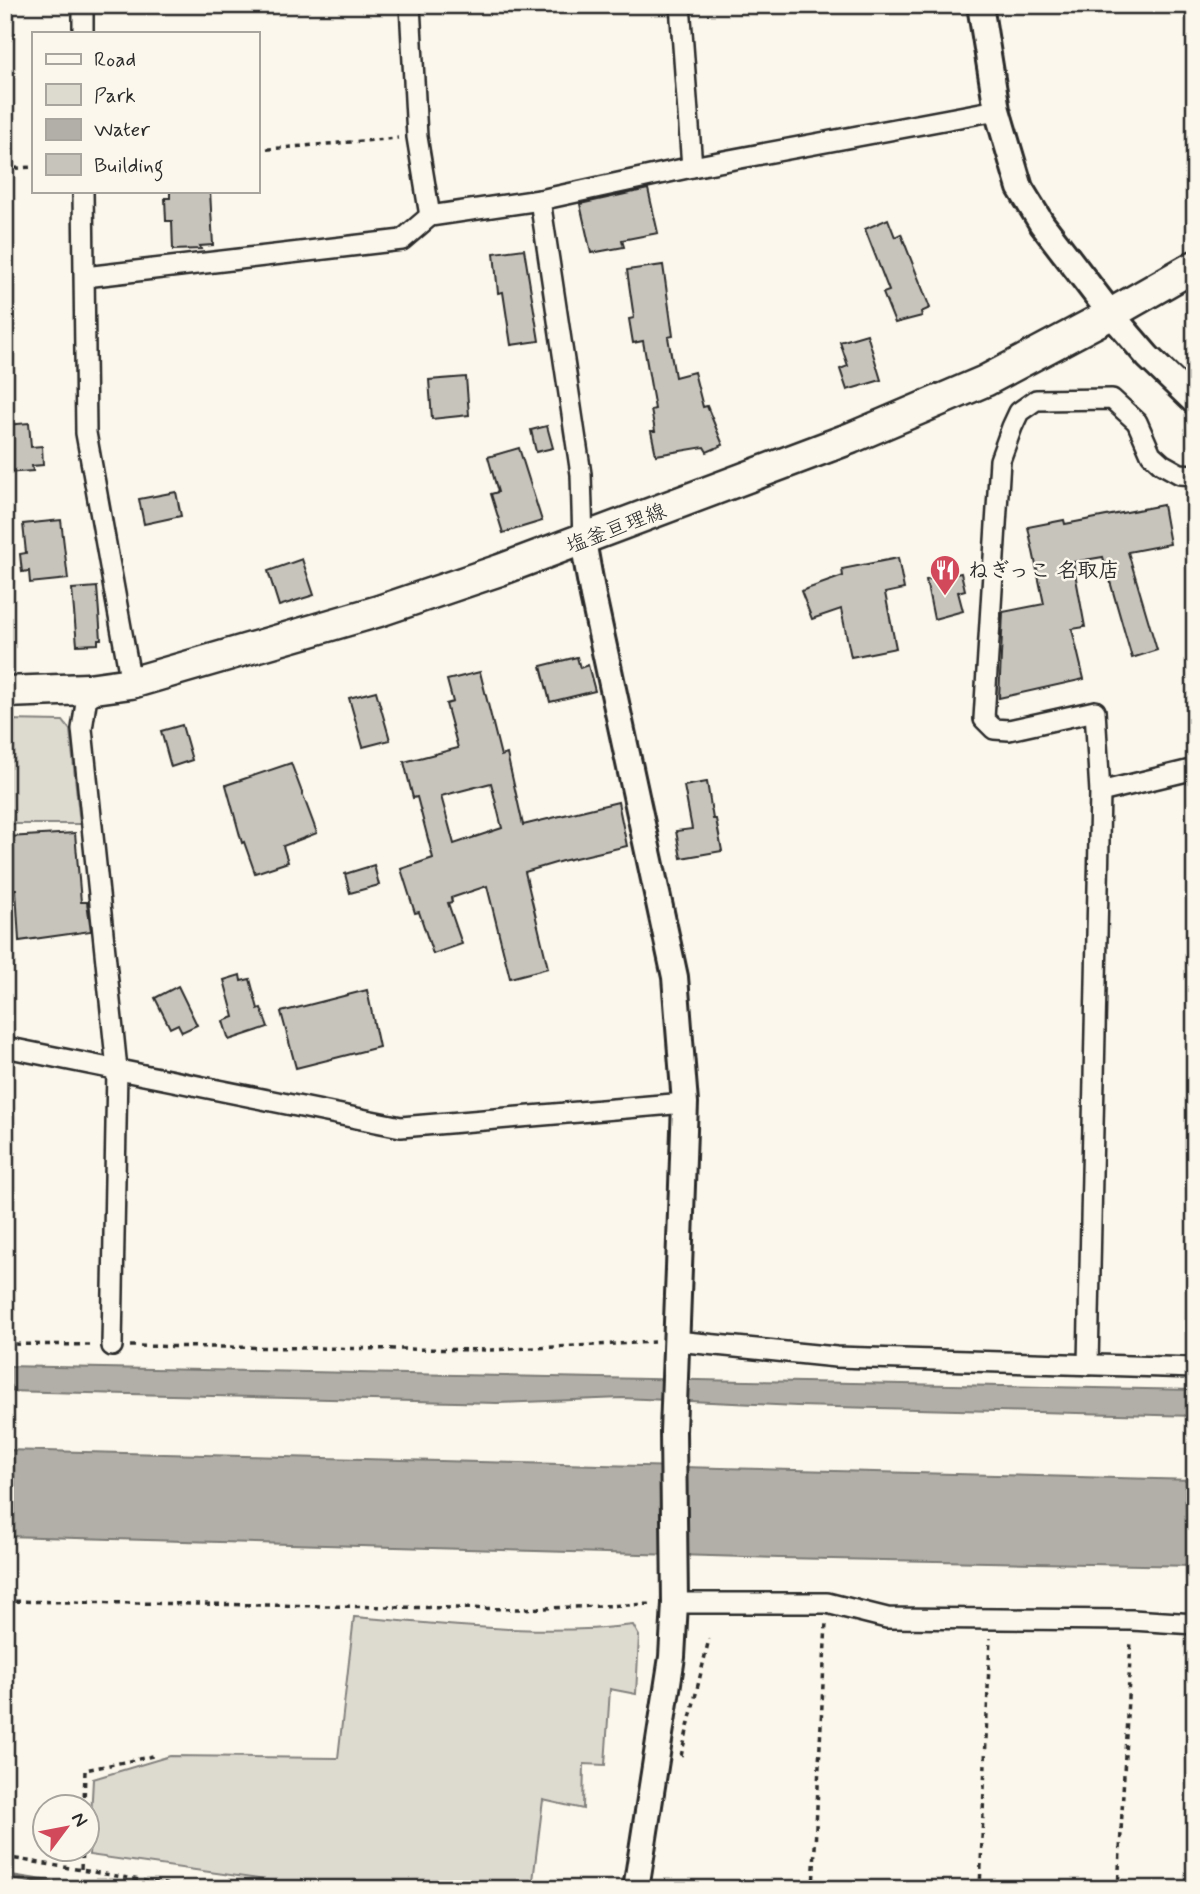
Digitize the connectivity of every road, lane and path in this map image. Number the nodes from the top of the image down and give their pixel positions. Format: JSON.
{"nodes":[{"id":1,"x":83,"y":5,"type":"edge"},
{"id":2,"x":410,"y":5,"type":"edge"},
{"id":3,"x":680,"y":5,"type":"edge"},
{"id":4,"x":981,"y":5,"type":"edge"},
{"id":5,"x":83,"y":32,"type":"edge"},
{"id":6,"x":997,"y":110,"type":"junction"},
{"id":7,"x":417,"y":136,"type":"junction"},
{"id":8,"x":259,"y":150,"type":"edge"},
{"id":9,"x":32,"y":167,"type":"edge"},
{"id":10,"x":692,"y":167,"type":"junction"},
{"id":11,"x":5,"y":169,"type":"edge"},
{"id":12,"x":83,"y":192,"type":"edge"},
{"id":13,"x":540,"y":200,"type":"junction"},
{"id":14,"x":429,"y":216,"type":"junction"},
{"id":15,"x":1195,"y":266,"type":"edge"},
{"id":16,"x":85,"y":277,"type":"junction"},
{"id":17,"x":1111,"y":314,"type":"junction"},
{"id":18,"x":1195,"y":402,"type":"edge"},
{"id":19,"x":1195,"y":475,"type":"edge"},
{"id":20,"x":583,"y":541,"type":"junction"},
{"id":21,"x":131,"y":683,"type":"junction"},
{"id":22,"x":88,"y":689,"type":"junction"},
{"id":23,"x":5,"y":691,"type":"edge"},
{"id":24,"x":1195,"y":769,"type":"edge"},
{"id":25,"x":1100,"y":792,"type":"junction"},
{"id":26,"x":5,"y":1047,"type":"edge"},
{"id":27,"x":117,"y":1069,"type":"junction"},
{"id":28,"x":685,"y":1103,"type":"junction"},
{"id":29,"x":5,"y":1344,"type":"edge"},
{"id":30,"x":676,"y":1345,"type":"junction"},
{"id":31,"x":112,"y":1346,"type":"junction"},
{"id":32,"x":1088,"y":1365,"type":"junction"},
{"id":33,"x":1195,"y":1368,"type":"edge"},
{"id":34,"x":5,"y":1601,"type":"edge"},
{"id":35,"x":676,"y":1603,"type":"junction"},
{"id":36,"x":827,"y":1603,"type":"junction"},
{"id":37,"x":990,"y":1619,"type":"junction"},
{"id":38,"x":1132,"y":1620,"type":"junction"},
{"id":39,"x":1195,"y":1624,"type":"edge"},
{"id":40,"x":709,"y":1639,"type":"dead end"},
{"id":41,"x":153,"y":1756,"type":"dead end"},
{"id":42,"x":679,"y":1766,"type":"dead end"},
{"id":43,"x":84,"y":1792,"type":"edge"},
{"id":44,"x":5,"y":1857,"type":"edge"},
{"id":45,"x":81,"y":1862,"type":"edge"},
{"id":46,"x":81,"y":1868,"type":"junction"},
{"id":47,"x":194,"y":1889,"type":"edge"},
{"id":48,"x":636,"y":1889,"type":"edge"},
{"id":49,"x":813,"y":1889,"type":"edge"},
{"id":50,"x":980,"y":1889,"type":"edge"},
{"id":51,"x":1118,"y":1889,"type":"edge"}],
"edges":[{"from":1,"to":5,"type":"street"},
{"from":2,"to":7,"type":"street"},
{"from":3,"to":10,"type":"street"},
{"from":4,"to":6,"type":"street"},
{"from":6,"to":10,"type":"street"},
{"from":6,"to":17,"type":"street"},
{"from":7,"to":8,"type":"path"},
{"from":7,"to":14,"type":"street"},
{"from":9,"to":11,"type":"path"},
{"from":10,"to":13,"type":"street"},
{"from":12,"to":16,"type":"street"},
{"from":13,"to":14,"type":"street"},
{"from":13,"to":20,"type":"street"},
{"from":14,"to":16,"type":"street"},
{"from":15,"to":17,"type":"main road","name":"塩釜亘理線"},
{"from":16,"to":21,"type":"street"},
{"from":17,"to":18,"type":"street"},
{"from":17,"to":20,"type":"main road","name":"塩釜亘理線"},
{"from":19,"to":25,"type":"street"},
{"from":20,"to":21,"type":"main road","name":"塩釜亘理線"},
{"from":20,"to":28,"type":"street"},
{"from":21,"to":22,"type":"main road","name":"塩釜亘理線"},
{"from":22,"to":23,"type":"main road","name":"塩釜亘理線"},
{"from":22,"to":27,"type":"street"},
{"from":24,"to":25,"type":"street"},
{"from":25,"to":32,"type":"street"},
{"from":26,"to":27,"type":"street"},
{"from":27,"to":28,"type":"street"},
{"from":27,"to":31,"type":"street"},
{"from":28,"to":30,"type":"street"},
{"from":29,"to":31,"type":"path"},
{"from":30,"to":31,"type":"path"},
{"from":30,"to":32,"type":"street"},
{"from":30,"to":35,"type":"street"},
{"from":32,"to":33,"type":"street"},
{"from":34,"to":35,"type":"path"},
{"from":35,"to":36,"type":"street"},
{"from":35,"to":48,"type":"street"},
{"from":36,"to":37,"type":"street"},
{"from":36,"to":49,"type":"path"},
{"from":37,"to":38,"type":"street"},
{"from":37,"to":50,"type":"path"},
{"from":38,"to":39,"type":"street"},
{"from":38,"to":51,"type":"path"},
{"from":40,"to":42,"type":"path"},
{"from":41,"to":43,"type":"path"},
{"from":44,"to":46,"type":"path"},
{"from":45,"to":46,"type":"path"},
{"from":46,"to":47,"type":"path"}]}
